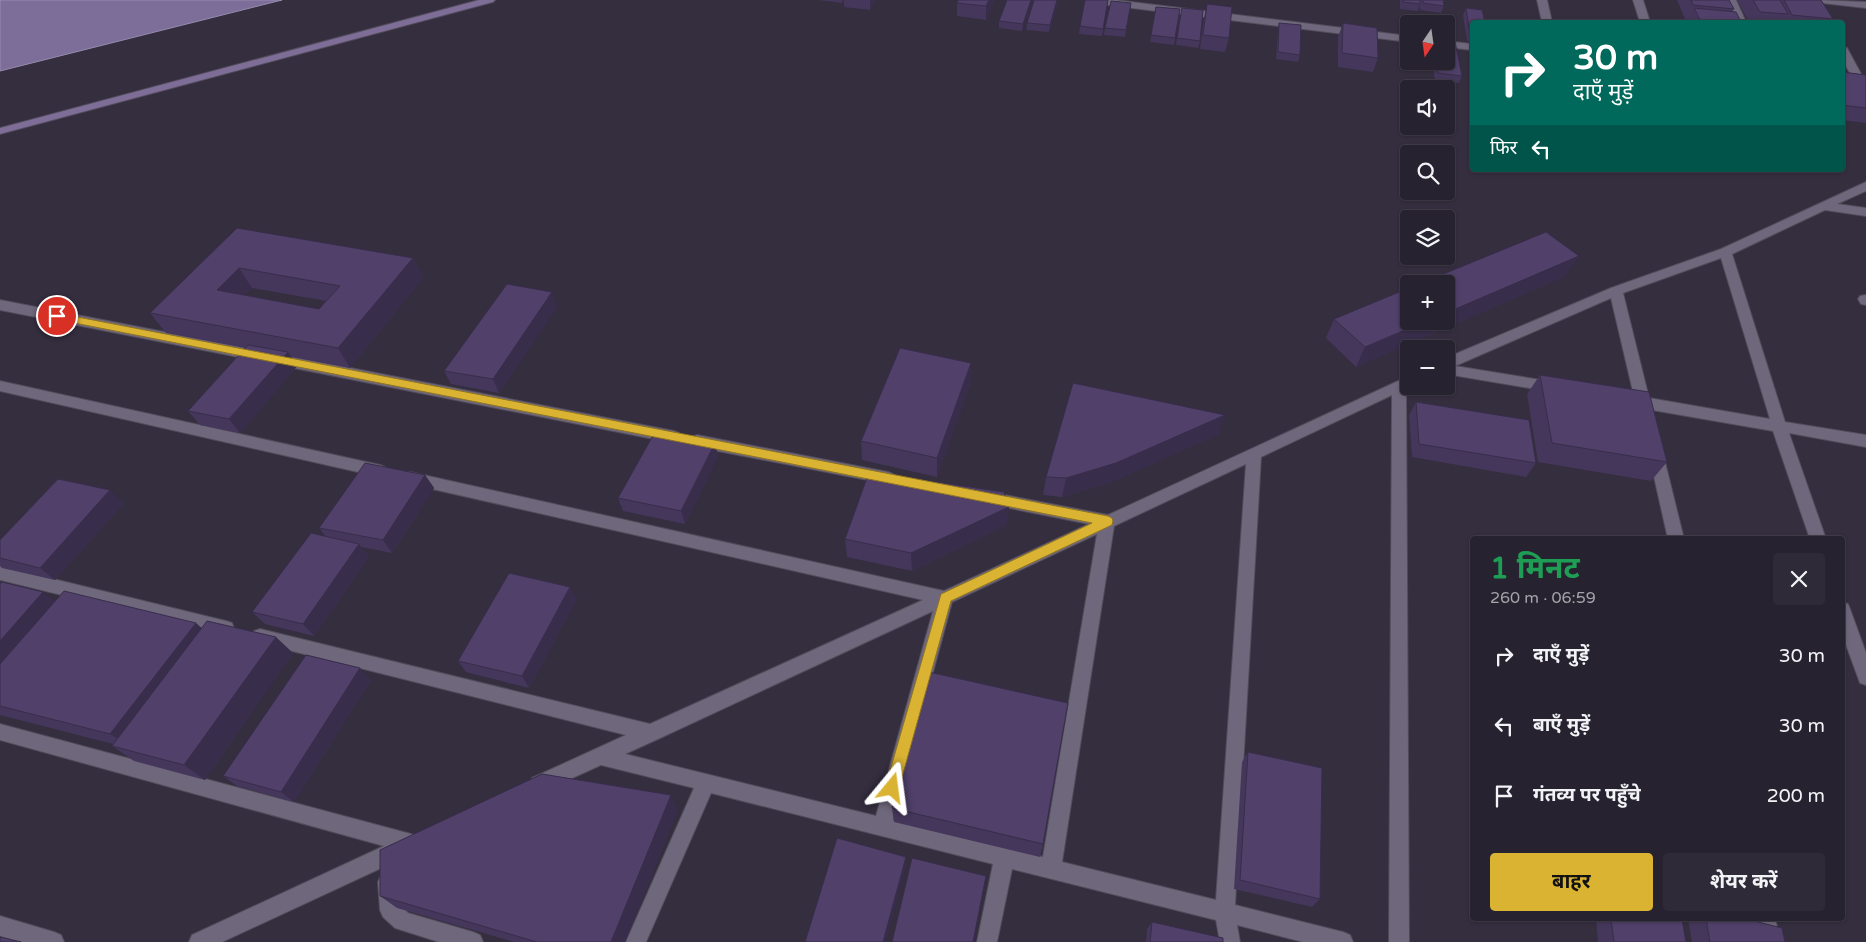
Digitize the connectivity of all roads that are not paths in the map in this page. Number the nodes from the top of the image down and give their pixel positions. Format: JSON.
{"nodes":[{"id":1,"x":490,"y":0,"type":"edge"},
{"id":2,"x":1091,"y":0,"type":"edge"},
{"id":3,"x":1542,"y":0,"type":"edge"},
{"id":4,"x":1638,"y":0,"type":"edge"},
{"id":5,"x":1730,"y":0,"type":"edge"},
{"id":6,"x":1821,"y":2,"type":"edge"},
{"id":7,"x":1172,"y":5,"type":"edge"},
{"id":8,"x":1866,"y":5,"type":"edge"},
{"id":9,"x":1547,"y":20,"type":"edge"},
{"id":10,"x":1644,"y":20,"type":"edge"},
{"id":11,"x":1740,"y":20,"type":"edge"},
{"id":12,"x":1400,"y":38,"type":"edge"},
{"id":13,"x":1455,"y":45,"type":"edge"},
{"id":14,"x":1470,"y":47,"type":"edge"},
{"id":15,"x":1845,"y":54,"type":"edge"},
{"id":16,"x":1866,"y":92,"type":"edge"},
{"id":17,"x":0,"y":132,"type":"edge"},
{"id":18,"x":1866,"y":186,"type":"edge"},
{"id":19,"x":1824,"y":206,"type":"junction"},
{"id":20,"x":1866,"y":212,"type":"edge"},
{"id":21,"x":1725,"y":252,"type":"junction"},
{"id":22,"x":1616,"y":292,"type":"junction"},
{"id":23,"x":0,"y":305,"type":"edge"},
{"id":24,"x":1455,"y":360,"type":"edge"},
{"id":25,"x":1455,"y":371,"type":"edge"},
{"id":26,"x":0,"y":386,"type":"edge"},
{"id":27,"x":1400,"y":386,"type":"edge"},
{"id":28,"x":1568,"y":390,"type":"edge"},
{"id":29,"x":1404,"y":395,"type":"edge"},
{"id":30,"x":1615,"y":398,"type":"edge"},
{"id":31,"x":1644,"y":403,"type":"junction"},
{"id":32,"x":1779,"y":426,"type":"junction"},
{"id":33,"x":1866,"y":440,"type":"edge"},
{"id":34,"x":1254,"y":453,"type":"junction"},
{"id":35,"x":904,"y":481,"type":"edge"},
{"id":36,"x":972,"y":495,"type":"edge"},
{"id":37,"x":1108,"y":521,"type":"junction"},
{"id":38,"x":1675,"y":536,"type":"edge"},
{"id":39,"x":1817,"y":536,"type":"edge"},
{"id":40,"x":0,"y":573,"type":"edge"},
{"id":41,"x":945,"y":598,"type":"junction"},
{"id":42,"x":1845,"y":618,"type":"edge"},
{"id":43,"x":1866,"y":677,"type":"edge"},
{"id":44,"x":0,"y":732,"type":"edge"},
{"id":45,"x":652,"y":732,"type":"junction"},
{"id":46,"x":600,"y":756,"type":"junction"},
{"id":47,"x":706,"y":782,"type":"junction"},
{"id":48,"x":528,"y":790,"type":"edge"},
{"id":49,"x":882,"y":826,"type":"junction"},
{"id":50,"x":429,"y":836,"type":"edge"},
{"id":51,"x":411,"y":844,"type":"junction"},
{"id":52,"x":386,"y":855,"type":"junction"},
{"id":53,"x":1004,"y":858,"type":"junction"},
{"id":54,"x":1051,"y":870,"type":"junction"},
{"id":55,"x":1225,"y":912,"type":"junction"},
{"id":56,"x":1766,"y":921,"type":"edge"},
{"id":57,"x":0,"y":926,"type":"edge"},
{"id":58,"x":54,"y":942,"type":"edge"},
{"id":59,"x":199,"y":942,"type":"edge"},
{"id":60,"x":473,"y":942,"type":"edge"},
{"id":61,"x":636,"y":942,"type":"edge"},
{"id":62,"x":987,"y":942,"type":"edge"},
{"id":63,"x":1230,"y":942,"type":"edge"},
{"id":64,"x":1343,"y":942,"type":"edge"},
{"id":65,"x":1399,"y":942,"type":"edge"},
{"id":66,"x":1771,"y":942,"type":"edge"}],
"edges":[{"from":1,"to":17,"type":"street"},
{"from":2,"to":7,"type":"street"},
{"from":3,"to":9,"type":"street"},
{"from":4,"to":10,"type":"street"},
{"from":5,"to":11,"type":"street"},
{"from":6,"to":8,"type":"street"},
{"from":7,"to":12,"type":"street"},
{"from":13,"to":14,"type":"street"},
{"from":15,"to":16,"type":"street"},
{"from":18,"to":19,"type":"street"},
{"from":19,"to":20,"type":"street"},
{"from":19,"to":21,"type":"street"},
{"from":21,"to":22,"type":"street"},
{"from":21,"to":32,"type":"street"},
{"from":22,"to":24,"type":"street"},
{"from":22,"to":31,"type":"street"},
{"from":23,"to":35,"type":"street"},
{"from":25,"to":28,"type":"street"},
{"from":26,"to":41,"type":"street"},
{"from":27,"to":34,"type":"street"},
{"from":29,"to":65,"type":"street"},
{"from":30,"to":31,"type":"street"},
{"from":31,"to":32,"type":"street"},
{"from":31,"to":38,"type":"street"},
{"from":32,"to":33,"type":"street"},
{"from":32,"to":39,"type":"street"},
{"from":34,"to":37,"type":"street"},
{"from":34,"to":55,"type":"street"},
{"from":36,"to":37,"type":"street"},
{"from":37,"to":41,"type":"street"},
{"from":37,"to":54,"type":"street"},
{"from":40,"to":45,"type":"street"},
{"from":41,"to":45,"type":"street"},
{"from":41,"to":49,"type":"street"},
{"from":42,"to":43,"type":"street"},
{"from":44,"to":51,"type":"street"},
{"from":45,"to":46,"type":"street"},
{"from":46,"to":47,"type":"street"},
{"from":46,"to":48,"type":"street"},
{"from":47,"to":49,"type":"street"},
{"from":47,"to":61,"type":"street"},
{"from":49,"to":53,"type":"street"},
{"from":50,"to":51,"type":"street"},
{"from":51,"to":52,"type":"street"},
{"from":52,"to":59,"type":"street"},
{"from":52,"to":60,"type":"street"},
{"from":53,"to":54,"type":"street"},
{"from":53,"to":62,"type":"street"},
{"from":54,"to":55,"type":"street"},
{"from":55,"to":63,"type":"street"},
{"from":55,"to":64,"type":"street"},
{"from":56,"to":66,"type":"street"},
{"from":57,"to":58,"type":"street"}]}
